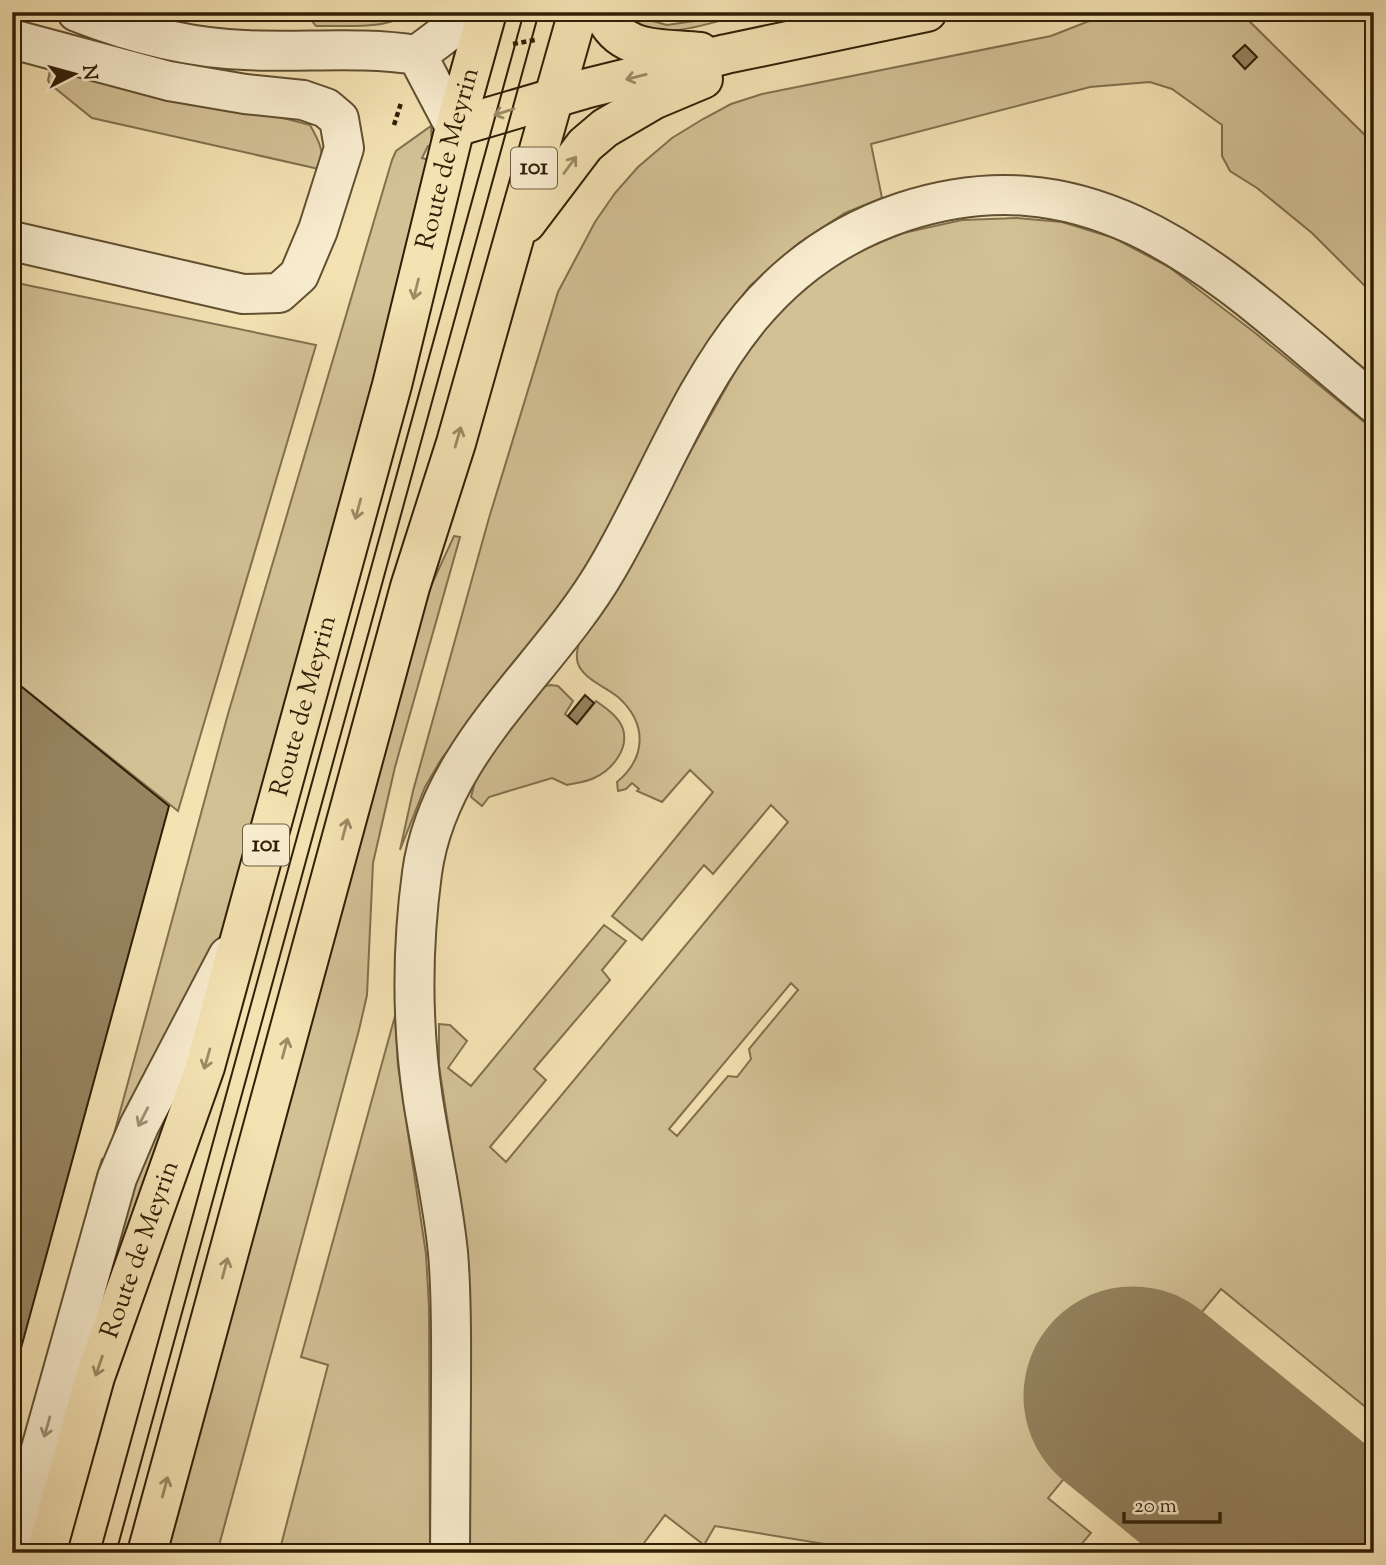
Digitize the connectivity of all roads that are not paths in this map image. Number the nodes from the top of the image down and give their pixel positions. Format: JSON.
{"nodes":[{"id":1,"x":77,"y":12,"type":"edge"},
{"id":2,"x":474,"y":12,"type":"edge"},
{"id":3,"x":487,"y":12,"type":"edge"},
{"id":4,"x":603,"y":12,"type":"edge"},
{"id":5,"x":927,"y":12,"type":"edge"},
{"id":6,"x":574,"y":26,"type":"edge"},
{"id":7,"x":12,"y":39,"type":"edge"},
{"id":8,"x":771,"y":44,"type":"junction"},
{"id":9,"x":726,"y":54,"type":"junction"},
{"id":10,"x":417,"y":55,"type":"junction"},
{"id":11,"x":554,"y":97,"type":"junction"},
{"id":12,"x":455,"y":127,"type":"junction"},
{"id":13,"x":514,"y":238,"type":"junction"},
{"id":14,"x":12,"y":242,"type":"edge"},
{"id":15,"x":1374,"y":404,"type":"edge"},
{"id":16,"x":244,"y":926,"type":"junction"},
{"id":17,"x":12,"y":1552,"type":"edge"},
{"id":18,"x":46,"y":1553,"type":"edge"},
{"id":19,"x":146,"y":1553,"type":"edge"},
{"id":20,"x":450,"y":1553,"type":"edge"}],
"edges":[{"from":1,"to":10,"type":"street"},
{"from":2,"to":10,"type":"street"},
{"from":3,"to":12,"type":"main road","name":"Route de Meyrin","number":"101"},
{"from":4,"to":9,"type":"main road"},
{"from":5,"to":8,"type":"main road"},
{"from":6,"to":11,"type":"main road","number":"101"},
{"from":7,"to":14,"type":"street"},
{"from":8,"to":9,"type":"main road"},
{"from":13,"to":8,"type":"main road","one_way":true},
{"from":9,"to":11,"type":"main road","one_way":true},
{"from":10,"to":12,"type":"street"},
{"from":11,"to":12,"type":"main road","one_way":true},
{"from":11,"to":13,"type":"main road","number":"101"},
{"from":12,"to":16,"type":"main road","name":"Route de Meyrin","number":"101","one_way":true},
{"from":19,"to":13,"type":"main road","number":"101","one_way":true},
{"from":15,"to":20,"type":"street"},
{"from":16,"to":17,"type":"street","one_way":true},
{"from":16,"to":18,"type":"main road","name":"Route de Meyrin","number":"101","one_way":true}]}
